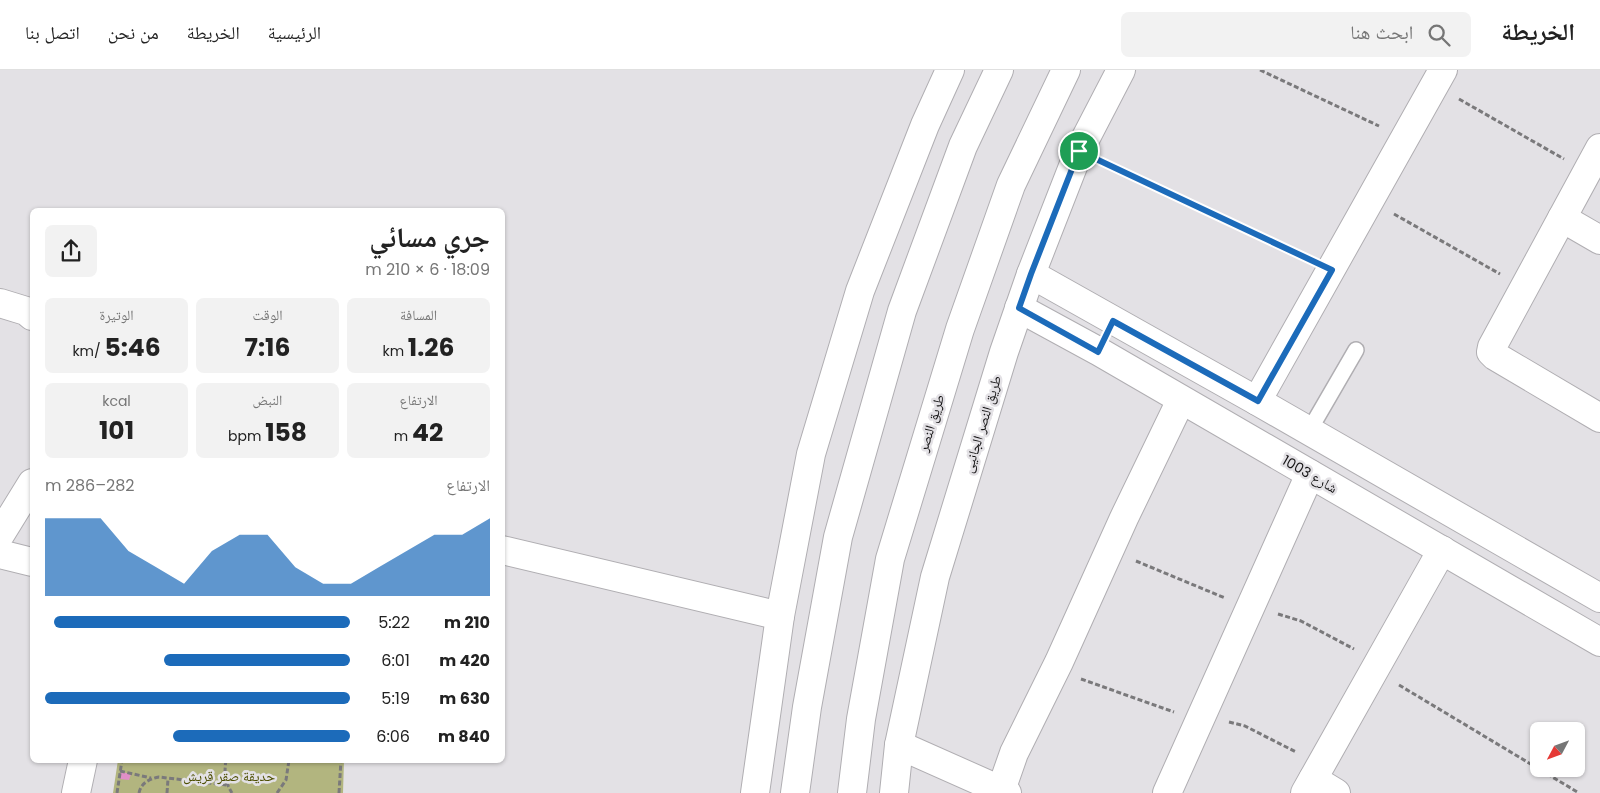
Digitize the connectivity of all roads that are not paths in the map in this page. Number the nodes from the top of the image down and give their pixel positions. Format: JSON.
{"nodes":[{"id":1,"x":950,"y":70,"type":"edge"},
{"id":2,"x":998,"y":70,"type":"edge"},
{"id":3,"x":1066,"y":70,"type":"edge"},
{"id":4,"x":1121,"y":70,"type":"edge"},
{"id":5,"x":1439,"y":78,"type":"edge"},
{"id":6,"x":1594,"y":160,"type":"edge"},
{"id":7,"x":1562,"y":218,"type":"junction"},
{"id":8,"x":1600,"y":240,"type":"edge"},
{"id":9,"x":1031,"y":274,"type":"junction"},
{"id":10,"x":0,"y":303,"type":"edge"},
{"id":11,"x":1019,"y":308,"type":"junction"},
{"id":12,"x":30,"y":314,"type":"edge"},
{"id":13,"x":1113,"y":321,"type":"junction"},
{"id":14,"x":1356,"y":350,"type":"dead end"},
{"id":15,"x":1098,"y":352,"type":"junction"},
{"id":16,"x":1181,"y":400,"type":"junction"},
{"id":17,"x":1258,"y":401,"type":"junction"},
{"id":18,"x":1600,"y":418,"type":"edge"},
{"id":19,"x":1309,"y":431,"type":"junction"},
{"id":20,"x":1310,"y":474,"type":"junction"},
{"id":21,"x":30,"y":486,"type":"edge"},
{"id":22,"x":0,"y":535,"type":"edge"},
{"id":23,"x":1442,"y":550,"type":"junction"},
{"id":24,"x":505,"y":551,"type":"edge"},
{"id":25,"x":0,"y":554,"type":"edge"},
{"id":26,"x":30,"y":562,"type":"edge"},
{"id":27,"x":1600,"y":598,"type":"edge"},
{"id":28,"x":780,"y":616,"type":"junction"},
{"id":29,"x":1600,"y":642,"type":"edge"},
{"id":30,"x":899,"y":745,"type":"junction"},
{"id":31,"x":82,"y":763,"type":"edge"},
{"id":32,"x":1318,"y":789,"type":"edge"},
{"id":33,"x":1002,"y":792,"type":"edge"},
{"id":34,"x":76,"y":793,"type":"edge"},
{"id":35,"x":755,"y":793,"type":"edge"},
{"id":36,"x":795,"y":793,"type":"edge"},
{"id":37,"x":852,"y":793,"type":"edge"},
{"id":38,"x":894,"y":793,"type":"edge"},
{"id":39,"x":1168,"y":793,"type":"edge"}],
"edges":[{"from":1,"to":28,"type":"main road"},
{"from":2,"to":36,"type":"main road"},
{"from":3,"to":37,"type":"main road","name":"طريق النصر"},
{"from":4,"to":9,"type":"main road","name":"طريق النصر الجانيى"},
{"from":5,"to":17,"type":"main road"},
{"from":6,"to":7,"type":"main road"},
{"from":7,"to":8,"type":"main road"},
{"from":7,"to":18,"type":"main road"},
{"from":9,"to":11,"type":"main road","name":"طريق النصر الجانيى"},
{"from":9,"to":13,"type":"main road"},
{"from":10,"to":12,"type":"main road"},
{"from":11,"to":15,"type":"main road","name":"شارع 1003"},
{"from":11,"to":30,"type":"main road","name":"طريق النصر الجانيى"},
{"from":13,"to":15,"type":"main road"},
{"from":13,"to":17,"type":"main road"},
{"from":14,"to":19,"type":"lane"},
{"from":15,"to":16,"type":"main road","name":"شارع 1003"},
{"from":16,"to":20,"type":"main road","name":"شارع 1003"},
{"from":16,"to":33,"type":"main road"},
{"from":17,"to":19,"type":"main road"},
{"from":19,"to":27,"type":"main road"},
{"from":20,"to":23,"type":"main road","name":"شارع 1003"},
{"from":20,"to":39,"type":"main road"},
{"from":21,"to":22,"type":"main road"},
{"from":23,"to":29,"type":"main road","name":"شارع 1003"},
{"from":23,"to":32,"type":"main road"},
{"from":24,"to":28,"type":"main road"},
{"from":25,"to":26,"type":"main road"},
{"from":28,"to":35,"type":"main road"},
{"from":30,"to":33,"type":"main road"},
{"from":30,"to":38,"type":"main road","name":"طريق النصر الجانيى"},
{"from":31,"to":34,"type":"main road"}]}
